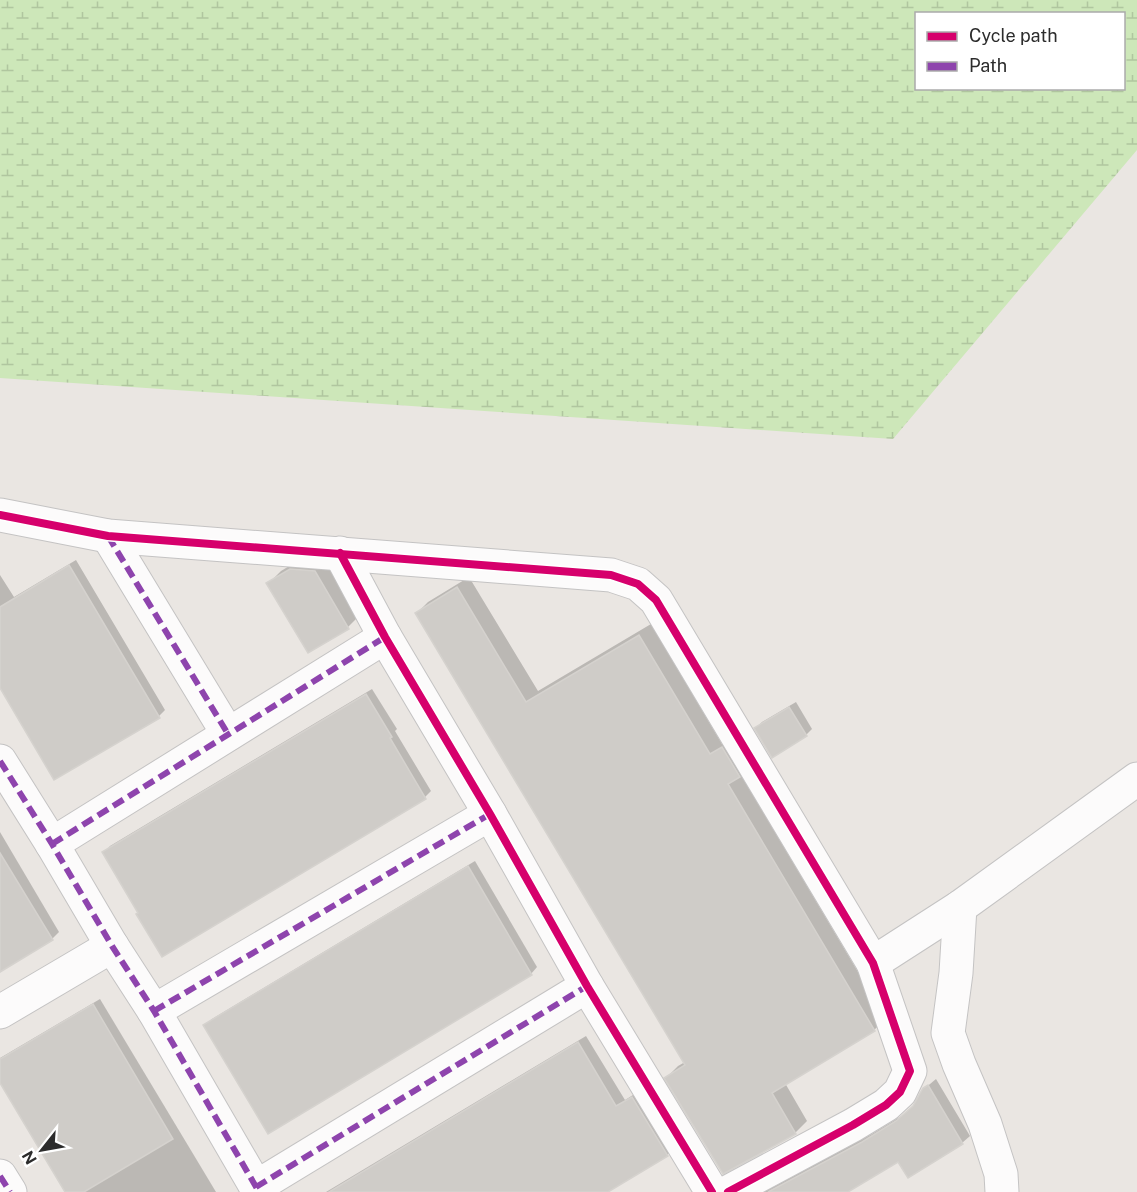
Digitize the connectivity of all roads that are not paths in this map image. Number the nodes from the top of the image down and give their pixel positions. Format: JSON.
{"nodes":[{"id":1,"x":0,"y":515,"type":"edge"},
{"id":2,"x":108,"y":536,"type":"junction"},
{"id":3,"x":340,"y":553,"type":"junction"},
{"id":4,"x":385,"y":638,"type":"junction"},
{"id":5,"x":228,"y":734,"type":"junction"},
{"id":6,"x":0,"y":761,"type":"edge"},
{"id":7,"x":1137,"y":779,"type":"edge"},
{"id":8,"x":490,"y":813,"type":"junction"},
{"id":9,"x":52,"y":844,"type":"junction"},
{"id":10,"x":960,"y":907,"type":"junction"},
{"id":11,"x":112,"y":946,"type":"junction"},
{"id":12,"x":873,"y":963,"type":"junction"},
{"id":13,"x":587,"y":986,"type":"junction"},
{"id":14,"x":154,"y":1011,"type":"junction"},
{"id":15,"x":0,"y":1012,"type":"edge"},
{"id":16,"x":896,"y":1032,"type":"junction"},
{"id":17,"x":948,"y":1033,"type":"junction"},
{"id":18,"x":0,"y":1176,"type":"edge"},
{"id":19,"x":258,"y":1190,"type":"edge"},
{"id":20,"x":10,"y":1192,"type":"edge"},
{"id":21,"x":712,"y":1192,"type":"edge"},
{"id":22,"x":728,"y":1192,"type":"edge"},
{"id":23,"x":1002,"y":1192,"type":"edge"}],
"edges":[{"from":1,"to":2,"type":"street"},
{"from":2,"to":3,"type":"street"},
{"from":2,"to":5,"type":"street"},
{"from":3,"to":4,"type":"street"},
{"from":3,"to":12,"type":"street"},
{"from":4,"to":5,"type":"street"},
{"from":4,"to":8,"type":"street"},
{"from":5,"to":9,"type":"street"},
{"from":6,"to":9,"type":"street"},
{"from":7,"to":10,"type":"street"},
{"from":8,"to":13,"type":"street"},
{"from":8,"to":14,"type":"street"},
{"from":9,"to":11,"type":"street"},
{"from":10,"to":12,"type":"street"},
{"from":10,"to":17,"type":"street"},
{"from":11,"to":14,"type":"street"},
{"from":11,"to":15,"type":"street"},
{"from":12,"to":16,"type":"street"},
{"from":13,"to":19,"type":"street"},
{"from":13,"to":21,"type":"street"},
{"from":14,"to":19,"type":"street"},
{"from":16,"to":17,"type":"street"},
{"from":16,"to":22,"type":"street"},
{"from":17,"to":23,"type":"street"},
{"from":18,"to":20,"type":"street"}]}
